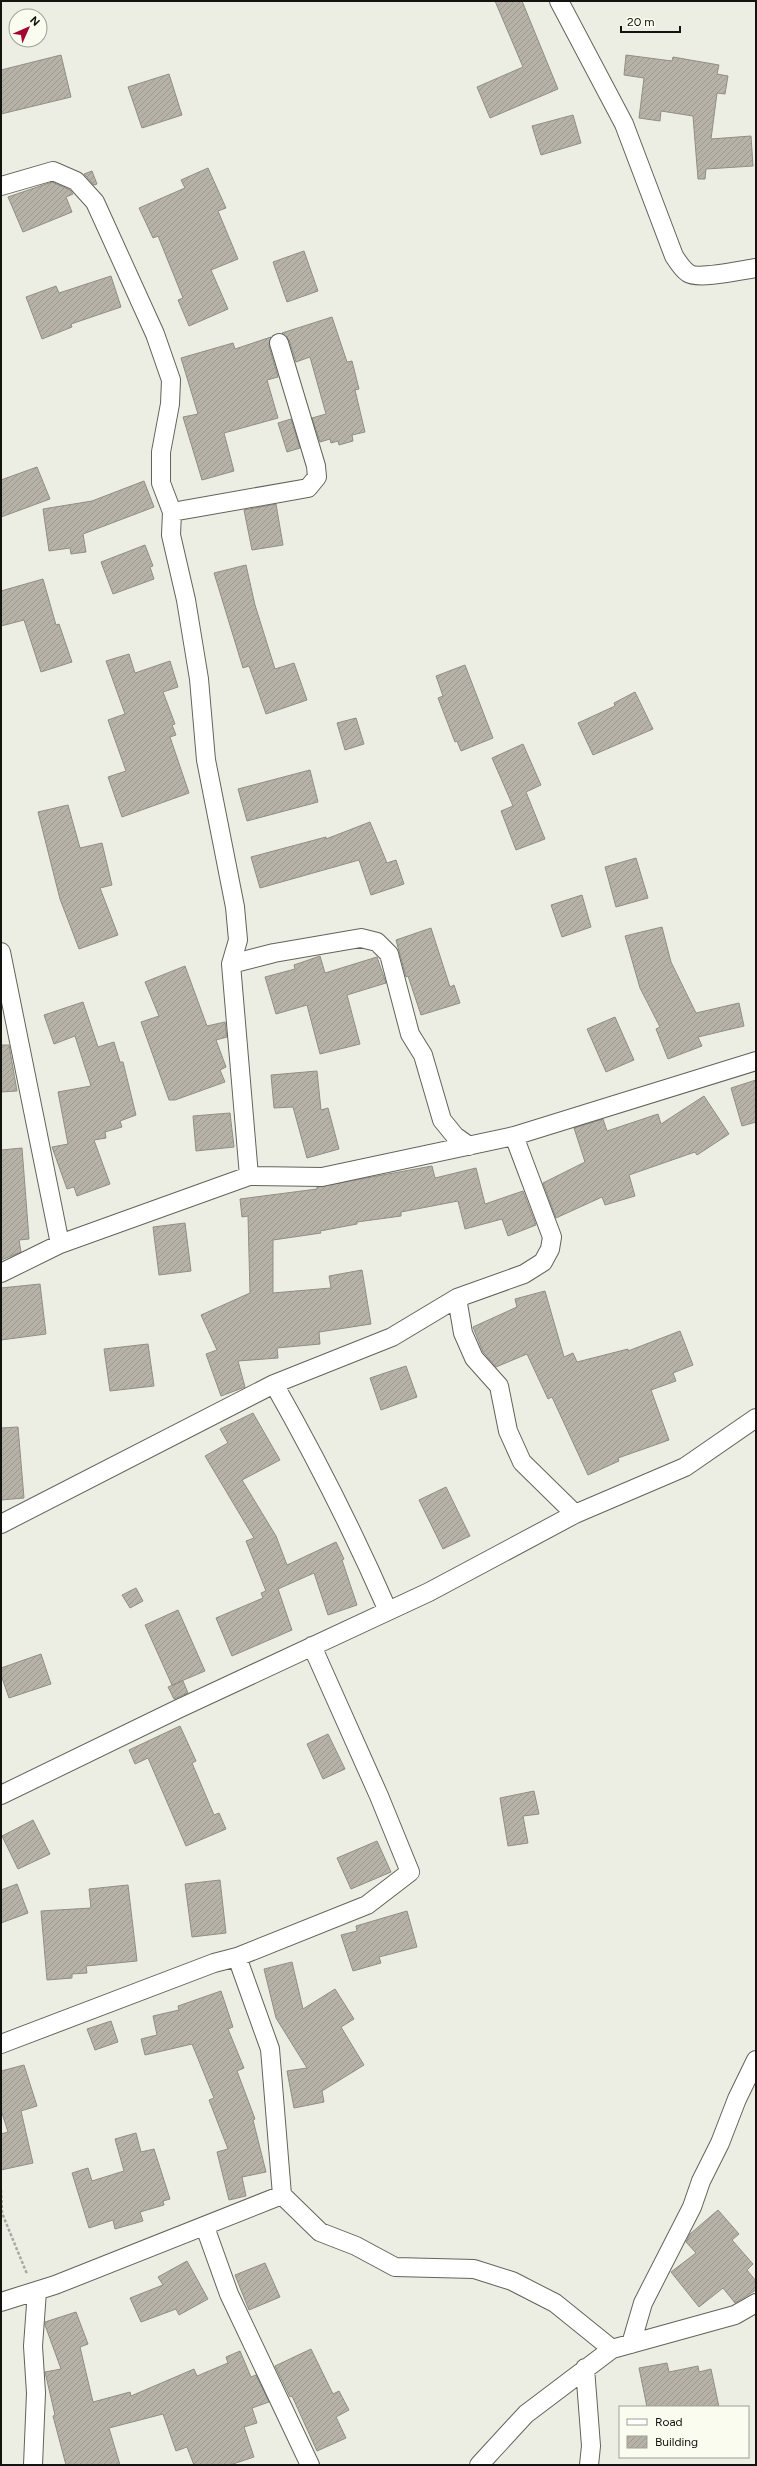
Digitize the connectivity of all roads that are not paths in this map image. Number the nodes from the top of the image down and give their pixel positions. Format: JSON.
{"nodes":[{"id":1,"x":559,"y":1,"type":"edge"},
{"id":2,"x":1,"y":186,"type":"edge"},
{"id":3,"x":756,"y":268,"type":"edge"},
{"id":4,"x":279,"y":343,"type":"dead end"},
{"id":5,"x":172,"y":512,"type":"junction"},
{"id":6,"x":1,"y":952,"type":"edge"},
{"id":7,"x":231,"y":964,"type":"junction"},
{"id":8,"x":756,"y":1061,"type":"edge"},
{"id":9,"x":514,"y":1136,"type":"junction"},
{"id":10,"x":469,"y":1146,"type":"junction"},
{"id":11,"x":249,"y":1176,"type":"junction"},
{"id":12,"x":60,"y":1244,"type":"junction"},
{"id":13,"x":1,"y":1273,"type":"edge"},
{"id":14,"x":457,"y":1298,"type":"junction"},
{"id":15,"x":274,"y":1384,"type":"junction"},
{"id":16,"x":756,"y":1418,"type":"edge"},
{"id":17,"x":575,"y":1514,"type":"junction"},
{"id":18,"x":1,"y":1524,"type":"edge"},
{"id":19,"x":388,"y":1611,"type":"junction"},
{"id":20,"x":312,"y":1646,"type":"junction"},
{"id":21,"x":1,"y":1795,"type":"edge"},
{"id":22,"x":237,"y":1957,"type":"junction"},
{"id":23,"x":1,"y":2044,"type":"edge"},
{"id":24,"x":756,"y":2060,"type":"edge"},
{"id":25,"x":282,"y":2196,"type":"junction"},
{"id":26,"x":205,"y":2227,"type":"junction"},
{"id":27,"x":37,"y":2291,"type":"junction"},
{"id":28,"x":1,"y":2302,"type":"edge"},
{"id":29,"x":756,"y":2303,"type":"edge"},
{"id":30,"x":631,"y":2344,"type":"junction"},
{"id":31,"x":612,"y":2349,"type":"junction"},
{"id":32,"x":585,"y":2368,"type":"junction"},
{"id":33,"x":33,"y":2465,"type":"edge"},
{"id":34,"x":310,"y":2465,"type":"edge"},
{"id":35,"x":479,"y":2465,"type":"edge"},
{"id":36,"x":589,"y":2465,"type":"edge"}],
"edges":[{"from":1,"to":3,"type":"street"},
{"from":2,"to":5,"type":"street"},
{"from":4,"to":5,"type":"street"},
{"from":5,"to":7,"type":"street"},
{"from":6,"to":12,"type":"street"},
{"from":7,"to":10,"type":"street"},
{"from":7,"to":11,"type":"street"},
{"from":8,"to":9,"type":"street"},
{"from":9,"to":10,"type":"street"},
{"from":9,"to":14,"type":"street"},
{"from":10,"to":11,"type":"street"},
{"from":11,"to":12,"type":"street"},
{"from":12,"to":13,"type":"street"},
{"from":14,"to":15,"type":"street"},
{"from":14,"to":17,"type":"street"},
{"from":15,"to":18,"type":"street"},
{"from":15,"to":19,"type":"street"},
{"from":16,"to":17,"type":"street"},
{"from":17,"to":19,"type":"street"},
{"from":19,"to":20,"type":"street"},
{"from":20,"to":21,"type":"street"},
{"from":20,"to":22,"type":"street"},
{"from":22,"to":23,"type":"street"},
{"from":22,"to":25,"type":"street"},
{"from":24,"to":30,"type":"street"},
{"from":25,"to":26,"type":"street"},
{"from":25,"to":31,"type":"street"},
{"from":26,"to":27,"type":"street"},
{"from":26,"to":34,"type":"street"},
{"from":27,"to":28,"type":"street"},
{"from":27,"to":33,"type":"street"},
{"from":29,"to":30,"type":"street"},
{"from":30,"to":31,"type":"street"},
{"from":31,"to":32,"type":"street"},
{"from":32,"to":35,"type":"street"},
{"from":32,"to":36,"type":"street"}]}
